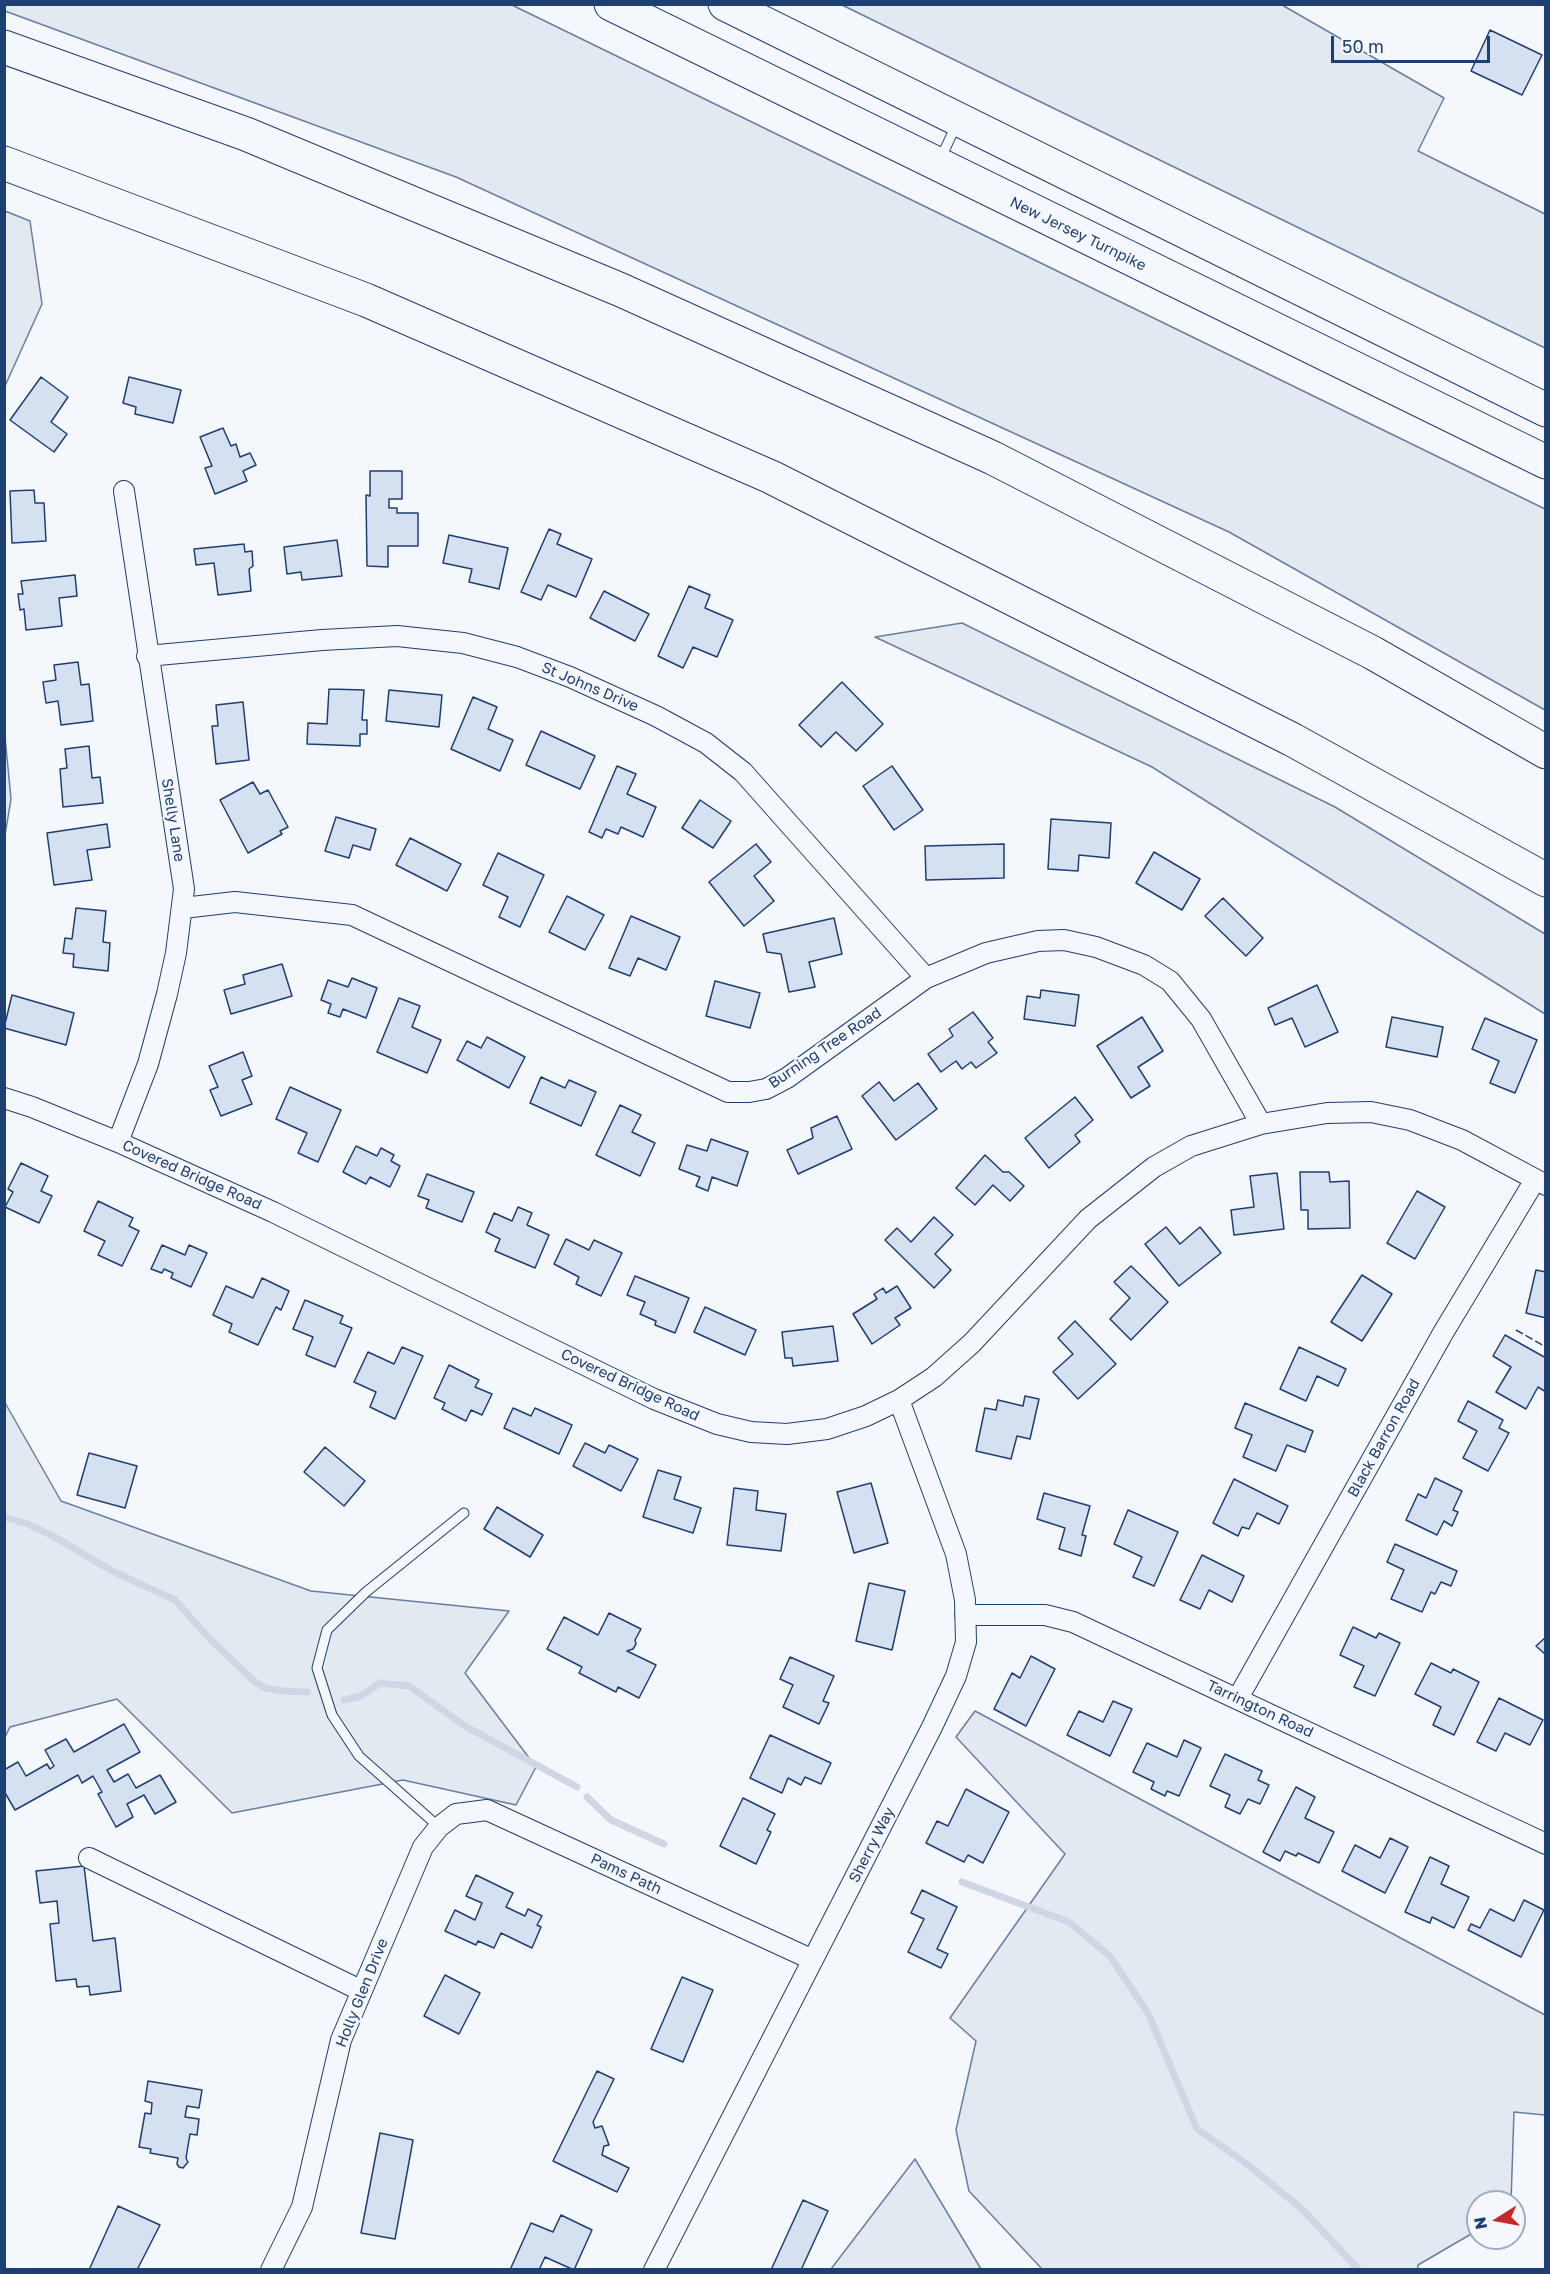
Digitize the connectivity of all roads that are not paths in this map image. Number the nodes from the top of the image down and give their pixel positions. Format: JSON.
{"nodes":[{"id":1,"x":611,"y":4,"type":"edge"},
{"id":2,"x":725,"y":4,"type":"edge"},
{"id":3,"x":4,"y":47,"type":"edge"},
{"id":4,"x":959,"y":119,"type":"junction"},
{"id":5,"x":4,"y":163,"type":"edge"},
{"id":6,"x":938,"y":165,"type":"junction"},
{"id":7,"x":1545,"y":410,"type":"edge"},
{"id":8,"x":1545,"y":462,"type":"edge"},
{"id":9,"x":124,"y":491,"type":"dead end"},
{"id":10,"x":147,"y":656,"type":"junction"},
{"id":11,"x":1545,"y":752,"type":"edge"},
{"id":12,"x":1545,"y":880,"type":"edge"},
{"id":13,"x":183,"y":908,"type":"junction"},
{"id":14,"x":926,"y":978,"type":"junction"},
{"id":15,"x":4,"y":1098,"type":"edge"},
{"id":16,"x":1261,"y":1124,"type":"junction"},
{"id":17,"x":118,"y":1142,"type":"junction"},
{"id":18,"x":1540,"y":1183,"type":"edge"},
{"id":19,"x":899,"y":1400,"type":"junction"},
{"id":20,"x":464,"y":1513,"type":"dead end"},
{"id":21,"x":965,"y":1615,"type":"junction"},
{"id":22,"x":1238,"y":1698,"type":"junction"},
{"id":23,"x":439,"y":1827,"type":"junction"},
{"id":24,"x":1545,"y":1844,"type":"edge"},
{"id":25,"x":89,"y":1858,"type":"dead end"},
{"id":26,"x":813,"y":1960,"type":"junction"},
{"id":27,"x":362,"y":1991,"type":"junction"},
{"id":28,"x":271,"y":2270,"type":"edge"},
{"id":29,"x":654,"y":2270,"type":"edge"}],
"edges":[{"from":1,"to":6,"type":"highway","name":"New Jersey Turnpike"},
{"from":2,"to":4,"type":"highway"},
{"from":3,"to":11,"type":"highway"},
{"from":4,"to":6,"type":"lane"},
{"from":4,"to":7,"type":"highway"},
{"from":5,"to":12,"type":"highway"},
{"from":6,"to":8,"type":"highway","name":"New Jersey Turnpike"},
{"from":9,"to":10,"type":"street","name":"Shelly Lane"},
{"from":10,"to":13,"type":"street","name":"Shelly Lane"},
{"from":10,"to":14,"type":"street","name":"St Johns Drive"},
{"from":13,"to":14,"type":"street","name":"Burning Tree Road"},
{"from":13,"to":17,"type":"street","name":"Shelly Lane"},
{"from":14,"to":16,"type":"street","name":"Burning Tree Road"},
{"from":15,"to":17,"type":"street","name":"Covered Bridge Road"},
{"from":16,"to":18,"type":"street","name":"Covered Bridge Road"},
{"from":16,"to":19,"type":"street","name":"Covered Bridge Road"},
{"from":17,"to":19,"type":"street","name":"Covered Bridge Road"},
{"from":18,"to":22,"type":"street","name":"Black Barron Road"},
{"from":19,"to":21,"type":"street","name":"Sherry Way"},
{"from":20,"to":23,"type":"lane"},
{"from":21,"to":22,"type":"street","name":"Tarrington Road"},
{"from":21,"to":26,"type":"street","name":"Sherry Way"},
{"from":22,"to":24,"type":"street","name":"Tarrington Road"},
{"from":23,"to":26,"type":"street","name":"Pams Path"},
{"from":23,"to":27,"type":"street","name":"Holly Glen Drive"},
{"from":25,"to":27,"type":"street"},
{"from":26,"to":29,"type":"street","name":"Sherry Way"},
{"from":27,"to":28,"type":"street","name":"Holly Glen Drive"}]}
